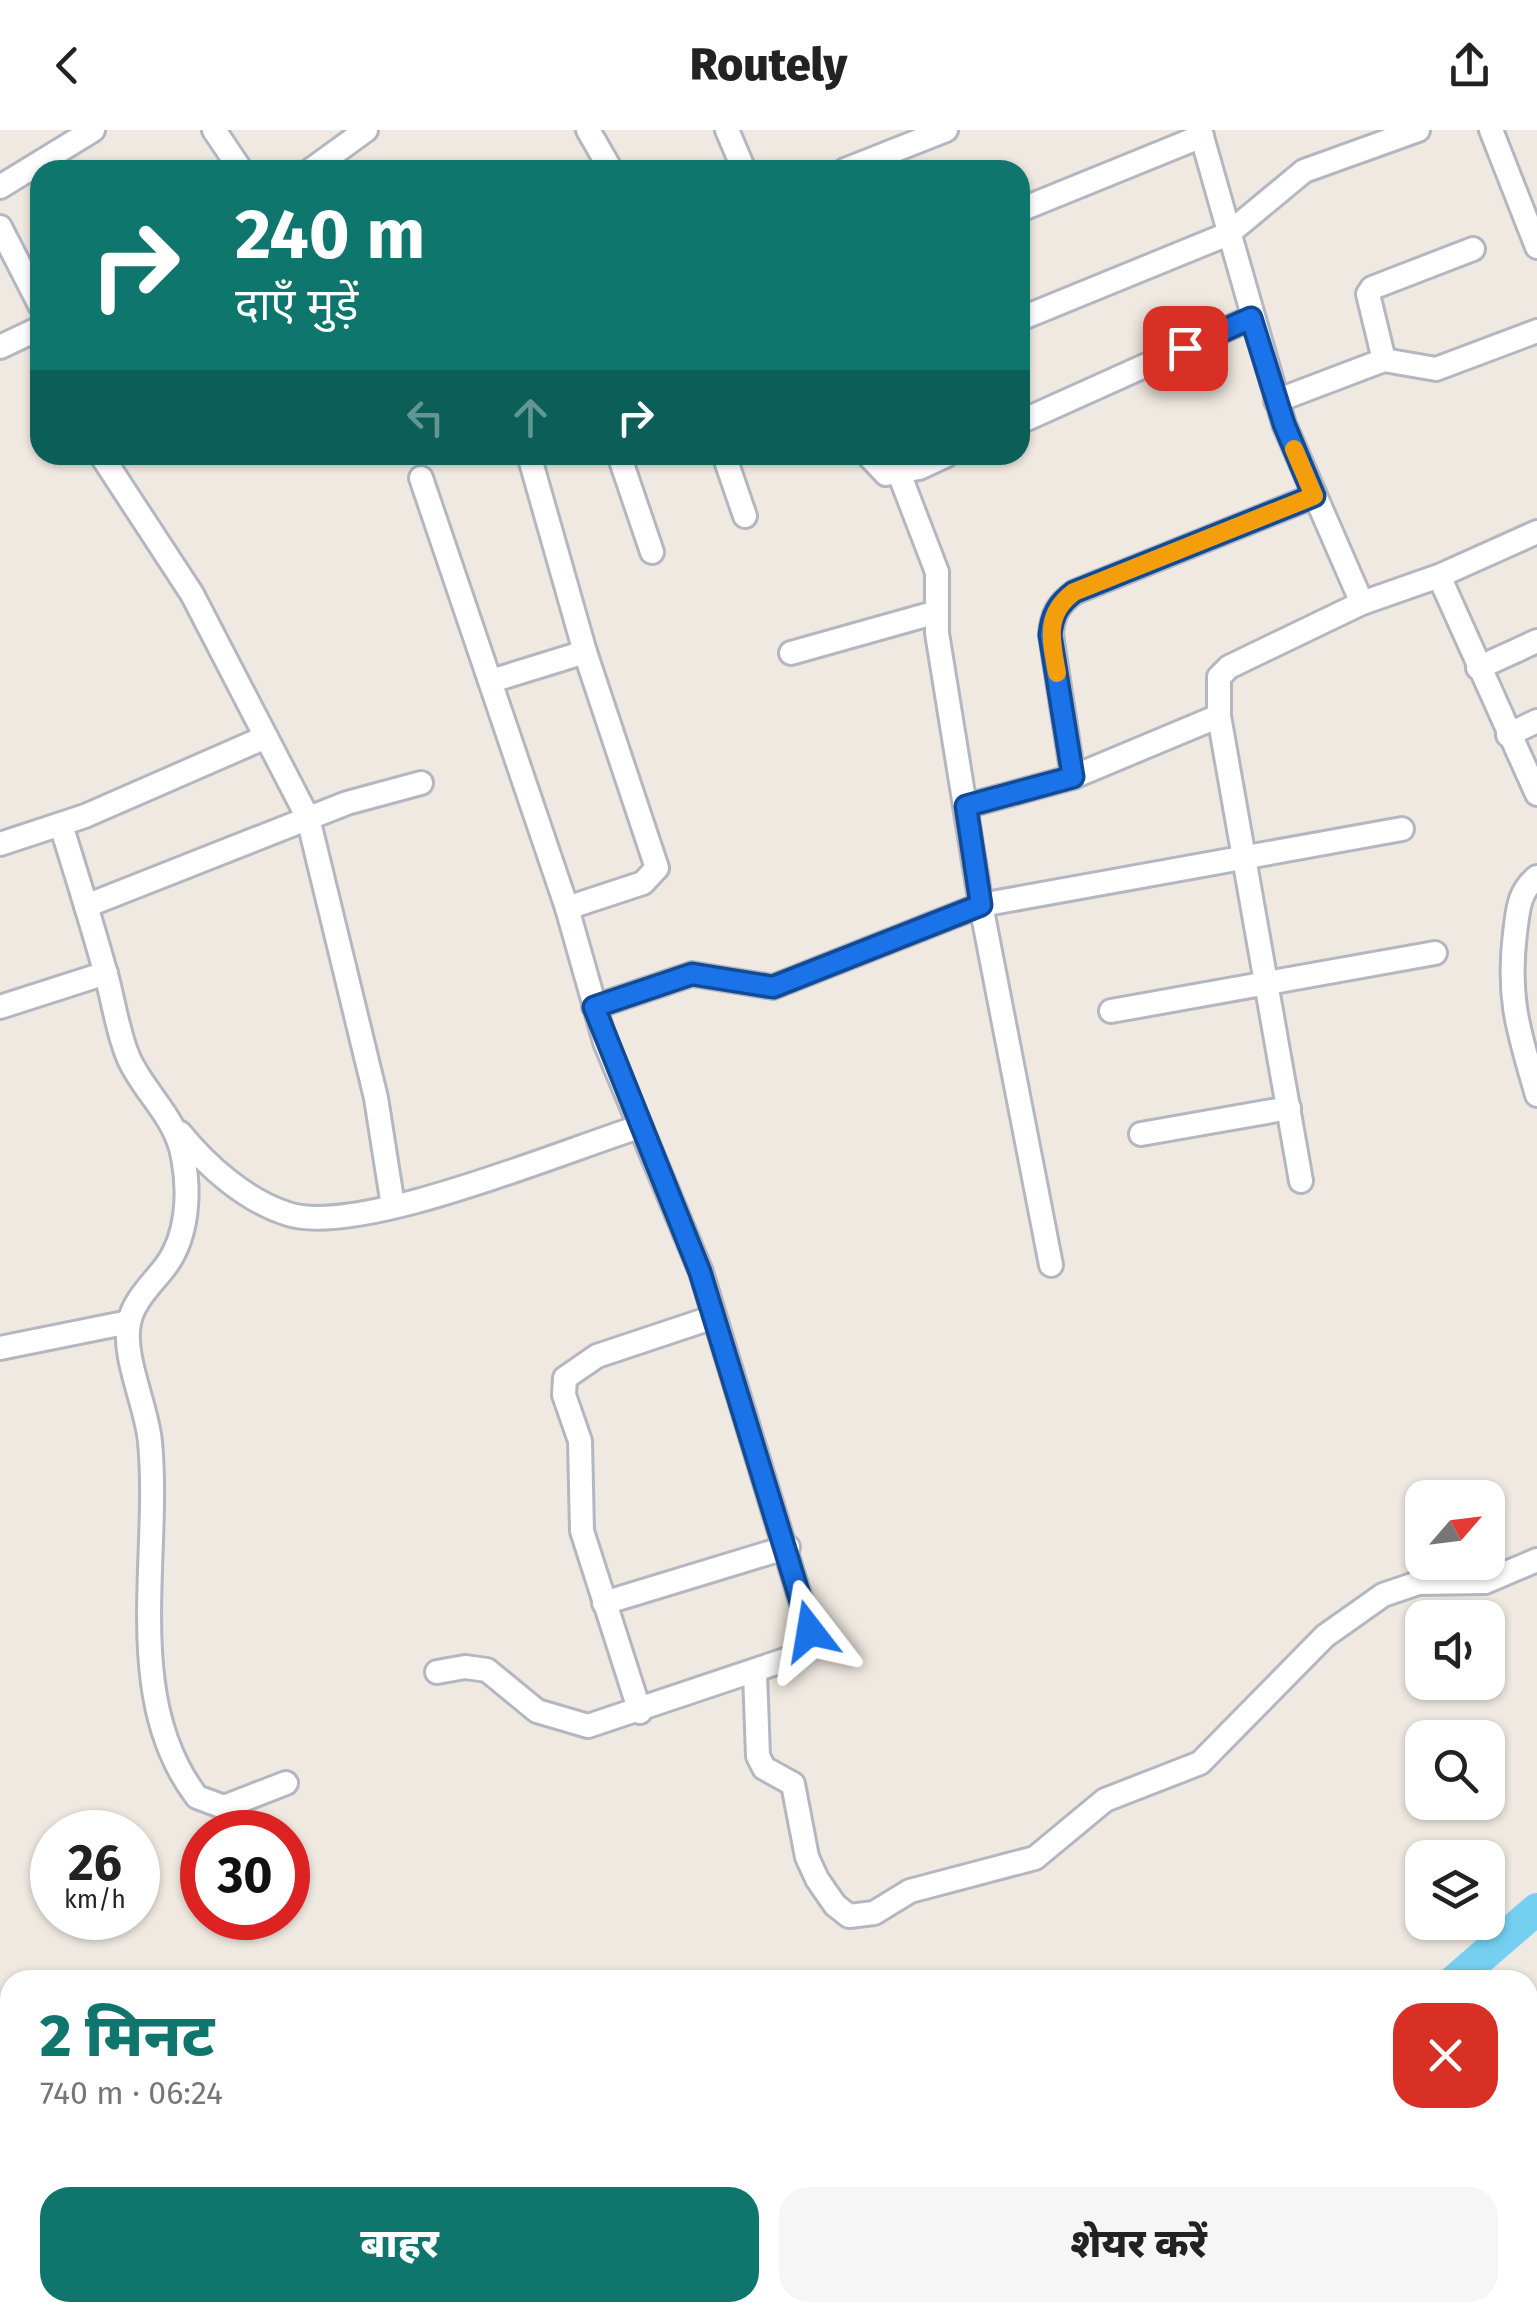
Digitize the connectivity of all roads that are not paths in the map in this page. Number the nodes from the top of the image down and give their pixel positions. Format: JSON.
{"nodes":[{"id":1,"x":93,"y":130,"type":"edge"},
{"id":2,"x":214,"y":130,"type":"edge"},
{"id":3,"x":366,"y":130,"type":"edge"},
{"id":4,"x":588,"y":130,"type":"edge"},
{"id":5,"x":727,"y":130,"type":"edge"},
{"id":6,"x":946,"y":130,"type":"edge"},
{"id":7,"x":1418,"y":130,"type":"edge"},
{"id":8,"x":1491,"y":130,"type":"edge"},
{"id":9,"x":1201,"y":133,"type":"edge"},
{"id":10,"x":43,"y":160,"type":"edge"},
{"id":11,"x":234,"y":160,"type":"edge"},
{"id":12,"x":325,"y":160,"type":"edge"},
{"id":13,"x":605,"y":160,"type":"edge"},
{"id":14,"x":740,"y":160,"type":"edge"},
{"id":15,"x":870,"y":160,"type":"edge"},
{"id":16,"x":30,"y":168,"type":"edge"},
{"id":17,"x":0,"y":186,"type":"edge"},
{"id":18,"x":1030,"y":206,"type":"edge"},
{"id":19,"x":0,"y":227,"type":"edge"},
{"id":20,"x":1228,"y":234,"type":"junction"},
{"id":21,"x":1535,"y":236,"type":"edge"},
{"id":22,"x":1472,"y":249,"type":"dead end"},
{"id":23,"x":30,"y":286,"type":"edge"},
{"id":24,"x":1030,"y":315,"type":"edge"},
{"id":25,"x":1251,"y":318,"type":"junction"},
{"id":26,"x":1537,"y":330,"type":"edge"},
{"id":27,"x":30,"y":340,"type":"edge"},
{"id":28,"x":0,"y":348,"type":"edge"},
{"id":29,"x":1384,"y":360,"type":"junction"},
{"id":30,"x":1276,"y":402,"type":"junction"},
{"id":31,"x":1030,"y":417,"type":"edge"},
{"id":32,"x":108,"y":465,"type":"edge"},
{"id":33,"x":532,"y":465,"type":"edge"},
{"id":34,"x":622,"y":465,"type":"edge"},
{"id":35,"x":727,"y":465,"type":"edge"},
{"id":36,"x":877,"y":465,"type":"edge"},
{"id":37,"x":920,"y":465,"type":"edge"},
{"id":38,"x":899,"y":473,"type":"junction"},
{"id":39,"x":420,"y":478,"type":"dead end"},
{"id":40,"x":1314,"y":496,"type":"junction"},
{"id":41,"x":745,"y":516,"type":"dead end"},
{"id":42,"x":1537,"y":532,"type":"edge"},
{"id":43,"x":652,"y":552,"type":"dead end"},
{"id":44,"x":1440,"y":576,"type":"junction"},
{"id":45,"x":1362,"y":603,"type":"junction"},
{"id":46,"x":937,"y":612,"type":"junction"},
{"id":47,"x":1537,"y":642,"type":"edge"},
{"id":48,"x":585,"y":652,"type":"junction"},
{"id":49,"x":792,"y":653,"type":"dead end"},
{"id":50,"x":1478,"y":668,"type":"junction"},
{"id":51,"x":491,"y":681,"type":"junction"},
{"id":52,"x":1219,"y":716,"type":"junction"},
{"id":53,"x":1537,"y":721,"type":"edge"},
{"id":54,"x":1508,"y":735,"type":"junction"},
{"id":55,"x":266,"y":738,"type":"junction"},
{"id":56,"x":1073,"y":777,"type":"junction"},
{"id":57,"x":421,"y":783,"type":"dead end"},
{"id":58,"x":1537,"y":794,"type":"edge"},
{"id":59,"x":966,"y":806,"type":"junction"},
{"id":60,"x":308,"y":818,"type":"junction"},
{"id":61,"x":61,"y":825,"type":"junction"},
{"id":62,"x":1402,"y":829,"type":"dead end"},
{"id":63,"x":0,"y":844,"type":"edge"},
{"id":64,"x":1247,"y":856,"type":"junction"},
{"id":65,"x":1537,"y":877,"type":"edge"},
{"id":66,"x":981,"y":905,"type":"junction"},
{"id":67,"x":86,"y":906,"type":"junction"},
{"id":68,"x":566,"y":908,"type":"junction"},
{"id":69,"x":1435,"y":952,"type":"dead end"},
{"id":70,"x":106,"y":973,"type":"junction"},
{"id":71,"x":1267,"y":980,"type":"junction"},
{"id":72,"x":0,"y":1006,"type":"edge"},
{"id":73,"x":594,"y":1007,"type":"junction"},
{"id":74,"x":1111,"y":1010,"type":"dead end"},
{"id":75,"x":1528,"y":1028,"type":"edge"},
{"id":76,"x":1537,"y":1095,"type":"edge"},
{"id":77,"x":1289,"y":1108,"type":"junction"},
{"id":78,"x":174,"y":1126,"type":"junction"},
{"id":79,"x":639,"y":1127,"type":"junction"},
{"id":80,"x":1141,"y":1134,"type":"dead end"},
{"id":81,"x":1300,"y":1181,"type":"dead end"},
{"id":82,"x":393,"y":1206,"type":"junction"},
{"id":83,"x":1051,"y":1265,"type":"dead end"},
{"id":84,"x":714,"y":1317,"type":"junction"},
{"id":85,"x":129,"y":1322,"type":"junction"},
{"id":86,"x":0,"y":1348,"type":"edge"},
{"id":87,"x":788,"y":1546,"type":"junction"},
{"id":88,"x":1537,"y":1560,"type":"edge"},
{"id":89,"x":604,"y":1603,"type":"junction"},
{"id":90,"x":437,"y":1672,"type":"dead end"},
{"id":91,"x":755,"y":1673,"type":"junction"},
{"id":92,"x":640,"y":1712,"type":"junction"},
{"id":93,"x":286,"y":1784,"type":"dead end"}],
"edges":[{"from":1,"to":10,"type":"street"},
{"from":2,"to":11,"type":"street"},
{"from":3,"to":12,"type":"street"},
{"from":4,"to":13,"type":"street"},
{"from":5,"to":14,"type":"street"},
{"from":6,"to":15,"type":"street"},
{"from":7,"to":20,"type":"street"},
{"from":8,"to":21,"type":"street"},
{"from":9,"to":18,"type":"street"},
{"from":9,"to":20,"type":"street"},
{"from":16,"to":17,"type":"street"},
{"from":19,"to":23,"type":"street"},
{"from":20,"to":24,"type":"street"},
{"from":20,"to":25,"type":"street"},
{"from":22,"to":29,"type":"street"},
{"from":25,"to":30,"type":"street"},
{"from":25,"to":31,"type":"street"},
{"from":26,"to":29,"type":"street"},
{"from":27,"to":28,"type":"street"},
{"from":29,"to":30,"type":"street"},
{"from":30,"to":40,"type":"street"},
{"from":32,"to":55,"type":"street"},
{"from":33,"to":48,"type":"street"},
{"from":34,"to":43,"type":"street"},
{"from":35,"to":41,"type":"street"},
{"from":36,"to":38,"type":"street"},
{"from":37,"to":38,"type":"street"},
{"from":38,"to":46,"type":"street"},
{"from":39,"to":51,"type":"street"},
{"from":40,"to":45,"type":"street"},
{"from":40,"to":56,"type":"street"},
{"from":42,"to":44,"type":"street"},
{"from":44,"to":45,"type":"street"},
{"from":44,"to":50,"type":"street"},
{"from":45,"to":52,"type":"street"},
{"from":46,"to":49,"type":"street"},
{"from":46,"to":59,"type":"street"},
{"from":47,"to":50,"type":"street"},
{"from":48,"to":51,"type":"street"},
{"from":48,"to":68,"type":"street"},
{"from":50,"to":54,"type":"street"},
{"from":51,"to":68,"type":"street"},
{"from":52,"to":56,"type":"street"},
{"from":52,"to":64,"type":"street"},
{"from":53,"to":54,"type":"street"},
{"from":54,"to":58,"type":"street"},
{"from":55,"to":60,"type":"street"},
{"from":55,"to":61,"type":"street"},
{"from":56,"to":59,"type":"street"},
{"from":57,"to":60,"type":"street"},
{"from":59,"to":66,"type":"street"},
{"from":60,"to":67,"type":"street"},
{"from":60,"to":82,"type":"street"},
{"from":61,"to":63,"type":"street"},
{"from":61,"to":67,"type":"street"},
{"from":62,"to":64,"type":"street"},
{"from":64,"to":66,"type":"street"},
{"from":64,"to":71,"type":"street"},
{"from":65,"to":75,"type":"street"},
{"from":66,"to":73,"type":"street"},
{"from":66,"to":83,"type":"street"},
{"from":67,"to":70,"type":"street"},
{"from":68,"to":73,"type":"street"},
{"from":69,"to":71,"type":"street"},
{"from":70,"to":72,"type":"street"},
{"from":70,"to":78,"type":"street"},
{"from":71,"to":74,"type":"street"},
{"from":71,"to":77,"type":"street"},
{"from":73,"to":79,"type":"street"},
{"from":75,"to":76,"type":"street"},
{"from":77,"to":80,"type":"street"},
{"from":77,"to":81,"type":"street"},
{"from":78,"to":82,"type":"street"},
{"from":78,"to":85,"type":"street"},
{"from":79,"to":82,"type":"street"},
{"from":79,"to":84,"type":"street"},
{"from":84,"to":87,"type":"street"},
{"from":84,"to":89,"type":"street"},
{"from":85,"to":86,"type":"street"},
{"from":85,"to":93,"type":"street"},
{"from":87,"to":89,"type":"street"},
{"from":87,"to":91,"type":"street"},
{"from":88,"to":91,"type":"street"},
{"from":89,"to":92,"type":"street"},
{"from":90,"to":92,"type":"street"},
{"from":91,"to":92,"type":"street"}]}
